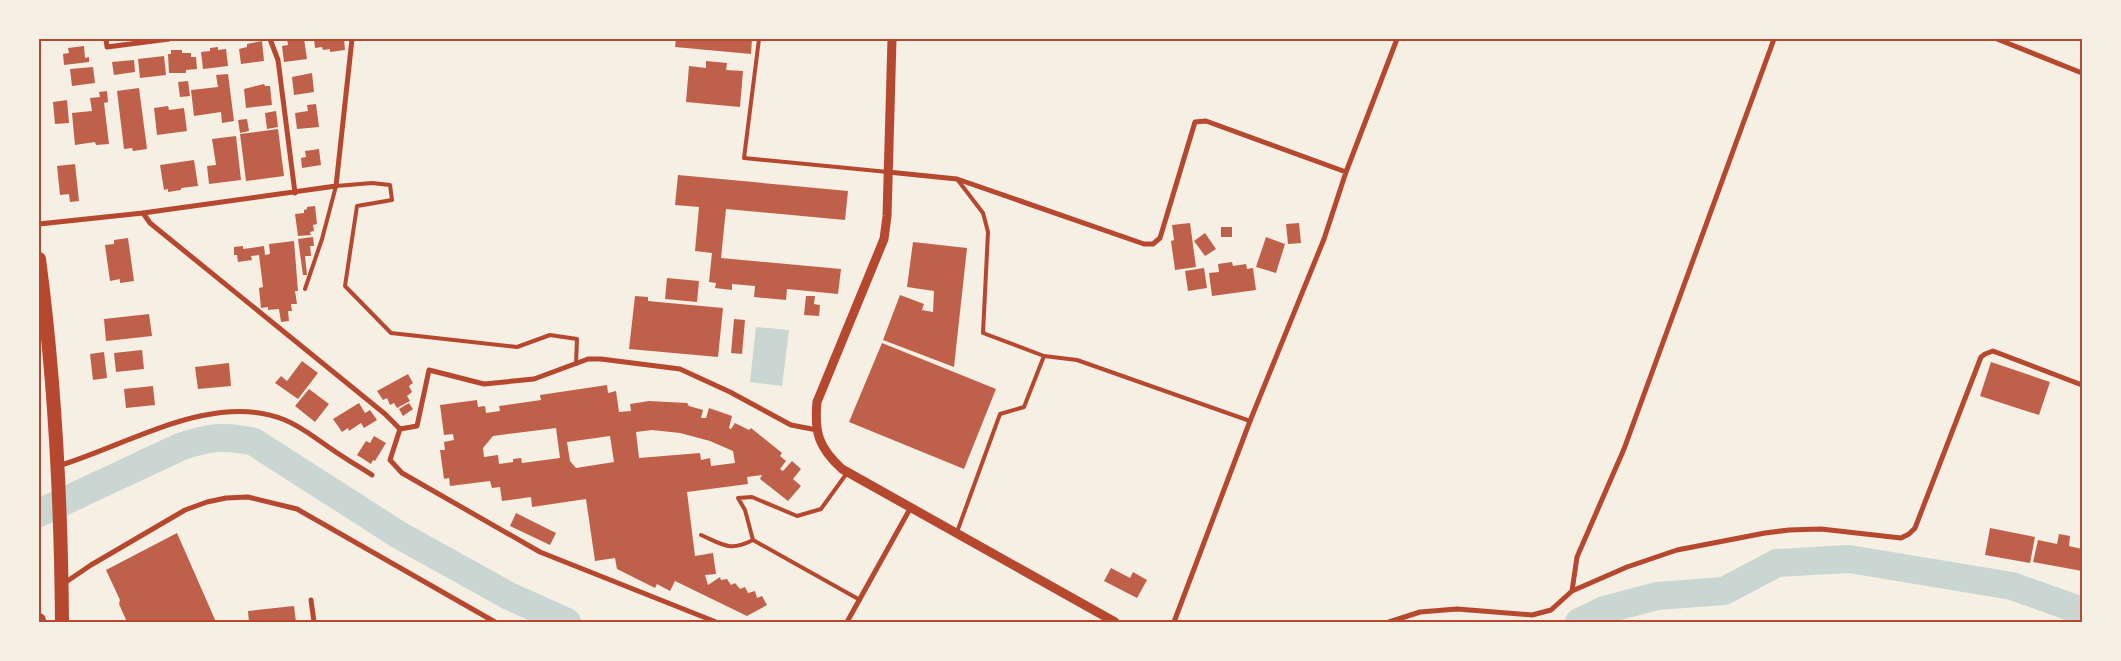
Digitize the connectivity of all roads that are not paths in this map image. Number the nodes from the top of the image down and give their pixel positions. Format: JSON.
{"nodes":[{"id":1,"x":106,"y":39,"type":"edge"},
{"id":2,"x":169,"y":39,"type":"edge"},
{"id":3,"x":270,"y":39,"type":"edge"},
{"id":4,"x":352,"y":39,"type":"edge"},
{"id":5,"x":759,"y":39,"type":"edge"},
{"id":6,"x":892,"y":39,"type":"edge"},
{"id":7,"x":1396,"y":39,"type":"edge"},
{"id":8,"x":1774,"y":39,"type":"edge"},
{"id":9,"x":1997,"y":39,"type":"edge"},
{"id":10,"x":2082,"y":73,"type":"edge"},
{"id":11,"x":888,"y":172,"type":"junction"},
{"id":12,"x":1346,"y":172,"type":"junction"},
{"id":13,"x":957,"y":179,"type":"junction"},
{"id":14,"x":336,"y":186,"type":"junction"},
{"id":15,"x":295,"y":192,"type":"junction"},
{"id":16,"x":143,"y":213,"type":"junction"},
{"id":17,"x":39,"y":224,"type":"edge"},
{"id":18,"x":39,"y":260,"type":"edge"},
{"id":19,"x":305,"y":289,"type":"dead end"},
{"id":20,"x":1044,"y":356,"type":"junction"},
{"id":21,"x":576,"y":364,"type":"junction"},
{"id":22,"x":2082,"y":385,"type":"edge"},
{"id":23,"x":1250,"y":421,"type":"junction"},
{"id":24,"x":400,"y":428,"type":"junction"},
{"id":25,"x":817,"y":430,"type":"junction"},
{"id":26,"x":58,"y":471,"type":"junction"},
{"id":27,"x":848,"y":472,"type":"junction"},
{"id":28,"x":372,"y":475,"type":"dead end"},
{"id":29,"x":912,"y":506,"type":"junction"},
{"id":30,"x":957,"y":534,"type":"junction"},
{"id":31,"x":701,"y":535,"type":"dead end"},
{"id":32,"x":753,"y":540,"type":"junction"},
{"id":33,"x":62,"y":579,"type":"junction"},
{"id":34,"x":1572,"y":591,"type":"junction"},
{"id":35,"x":311,"y":600,"type":"dead end"},
{"id":36,"x":860,"y":600,"type":"junction"},
{"id":37,"x":62,"y":622,"type":"edge"},
{"id":38,"x":314,"y":622,"type":"edge"},
{"id":39,"x":495,"y":622,"type":"edge"},
{"id":40,"x":716,"y":622,"type":"edge"},
{"id":41,"x":847,"y":622,"type":"edge"},
{"id":42,"x":1115,"y":622,"type":"edge"},
{"id":43,"x":1174,"y":622,"type":"edge"},
{"id":44,"x":1389,"y":622,"type":"edge"}],
"edges":[{"from":1,"to":2,"type":"street"},
{"from":3,"to":15,"type":"street"},
{"from":4,"to":14,"type":"street"},
{"from":5,"to":11,"type":"lane"},
{"from":6,"to":11,"type":"street"},
{"from":7,"to":12,"type":"street"},
{"from":8,"to":34,"type":"street"},
{"from":9,"to":10,"type":"street"},
{"from":11,"to":13,"type":"street"},
{"from":11,"to":25,"type":"street"},
{"from":12,"to":13,"type":"street"},
{"from":12,"to":23,"type":"street"},
{"from":13,"to":20,"type":"lane"},
{"from":14,"to":15,"type":"street"},
{"from":14,"to":19,"type":"lane"},
{"from":14,"to":21,"type":"lane"},
{"from":15,"to":16,"type":"street"},
{"from":16,"to":17,"type":"street"},
{"from":16,"to":24,"type":"street"},
{"from":18,"to":26,"type":"highway"},
{"from":20,"to":23,"type":"lane"},
{"from":20,"to":30,"type":"lane"},
{"from":21,"to":24,"type":"street"},
{"from":21,"to":25,"type":"street"},
{"from":22,"to":34,"type":"street"},
{"from":23,"to":43,"type":"street"},
{"from":24,"to":40,"type":"street"},
{"from":25,"to":27,"type":"street"},
{"from":26,"to":28,"type":"street"},
{"from":26,"to":33,"type":"highway"},
{"from":27,"to":29,"type":"street"},
{"from":27,"to":32,"type":"lane"},
{"from":29,"to":30,"type":"street"},
{"from":29,"to":36,"type":"street"},
{"from":30,"to":42,"type":"street"},
{"from":31,"to":32,"type":"lane"},
{"from":32,"to":36,"type":"lane"},
{"from":33,"to":37,"type":"highway"},
{"from":33,"to":39,"type":"street"},
{"from":34,"to":44,"type":"street"},
{"from":35,"to":38,"type":"street"},
{"from":36,"to":41,"type":"street"}]}
